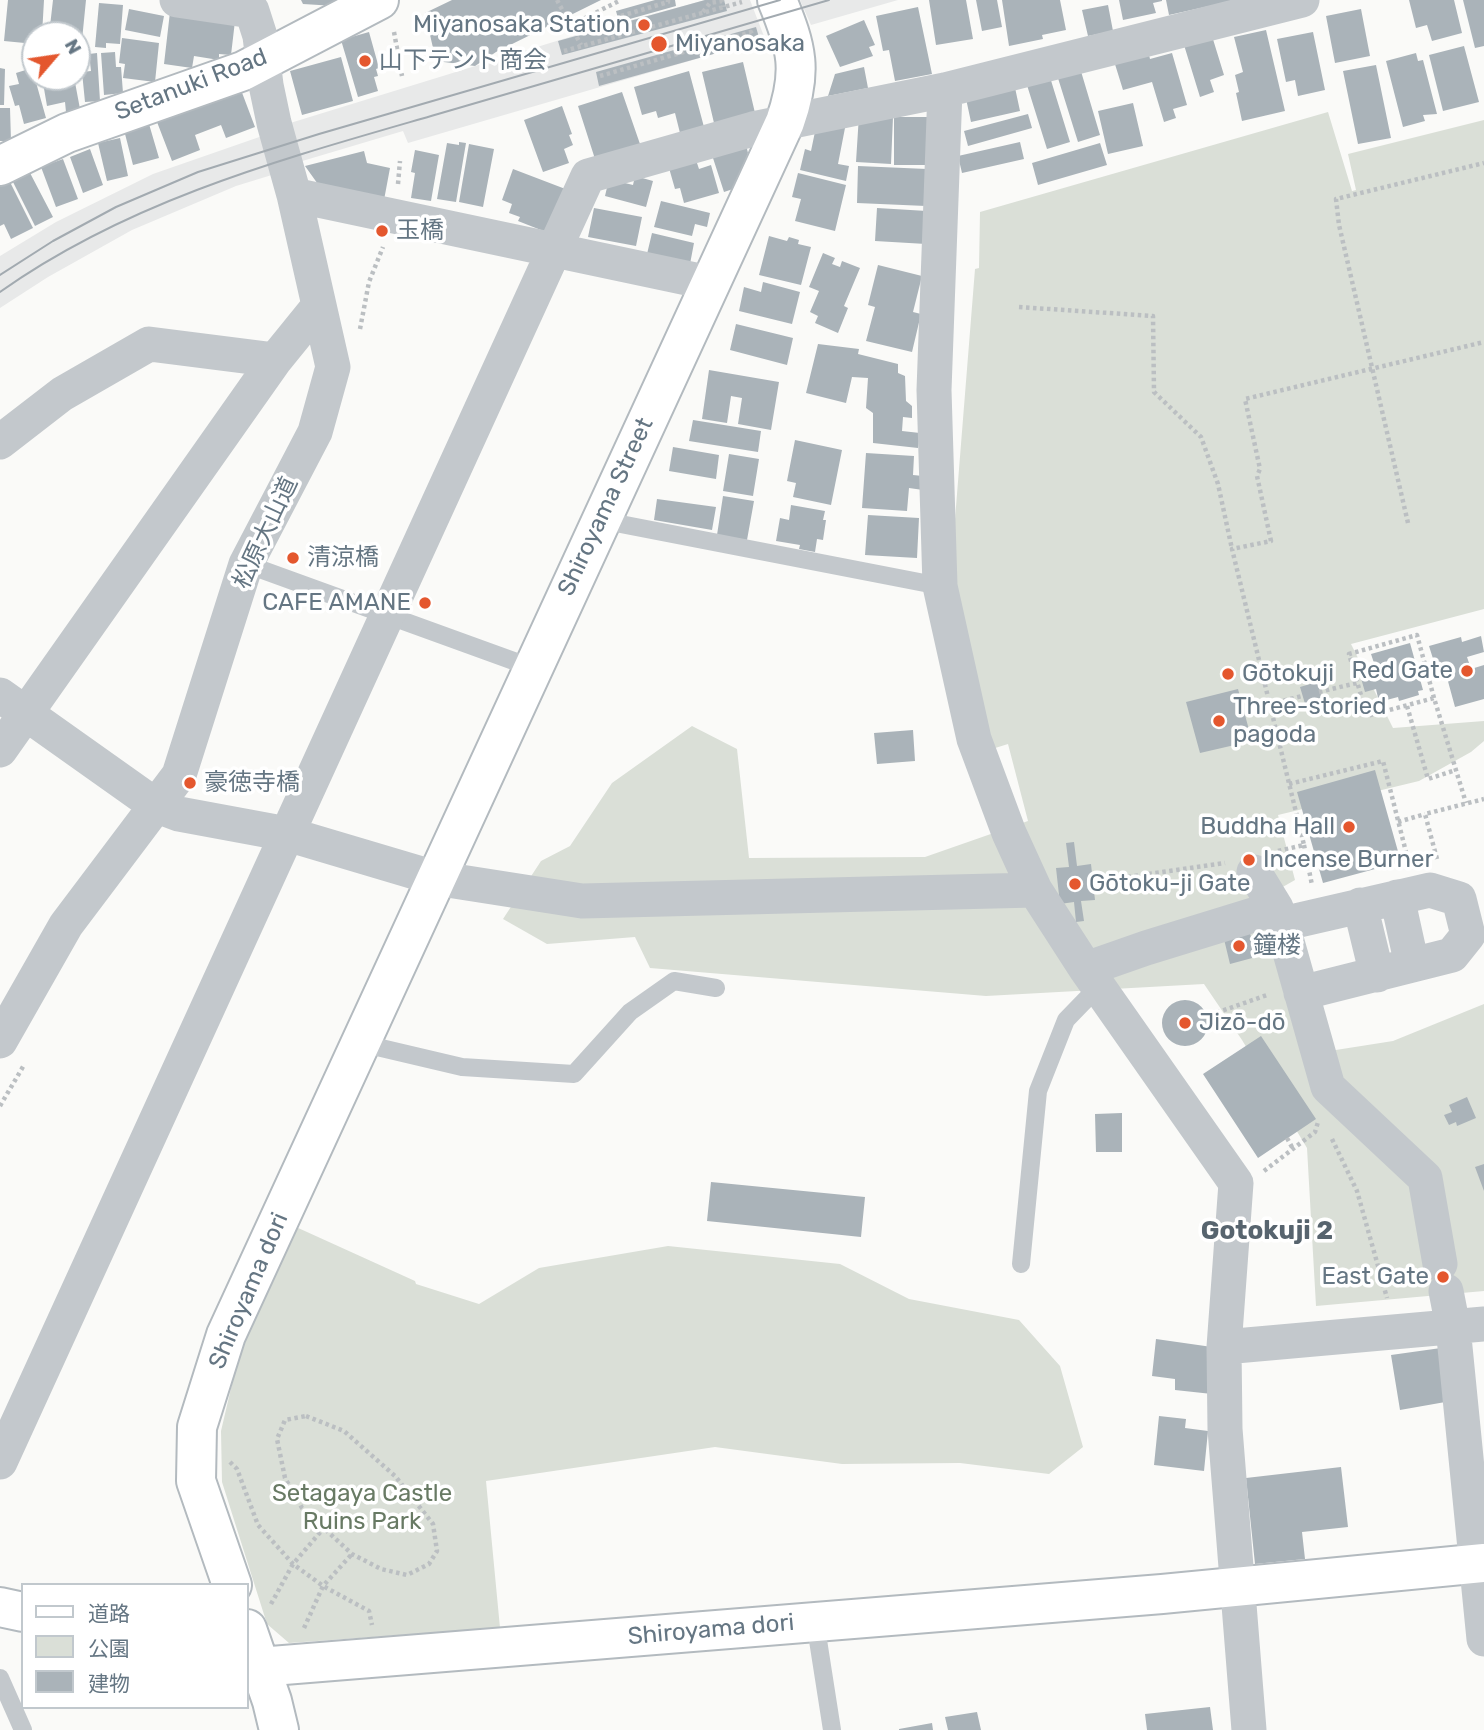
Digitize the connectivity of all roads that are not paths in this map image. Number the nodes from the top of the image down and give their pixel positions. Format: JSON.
{"nodes":[{"id":1,"x":177,"y":0,"type":"edge"},
{"id":2,"x":777,"y":0,"type":"edge"},
{"id":3,"x":1301,"y":0,"type":"edge"},
{"id":4,"x":250,"y":6,"type":"edge"},
{"id":5,"x":386,"y":11,"type":"edge"},
{"id":6,"x":263,"y":60,"type":"junction"},
{"id":7,"x":945,"y":90,"type":"junction"},
{"id":8,"x":785,"y":122,"type":"junction"},
{"id":9,"x":0,"y":166,"type":"edge"},
{"id":10,"x":294,"y":195,"type":"junction"},
{"id":11,"x":555,"y":250,"type":"junction"},
{"id":12,"x":710,"y":283,"type":"junction"},
{"id":13,"x":318,"y":307,"type":"junction"},
{"id":14,"x":275,"y":360,"type":"junction"},
{"id":15,"x":0,"y":442,"type":"edge"},
{"id":16,"x":600,"y":520,"type":"junction"},
{"id":17,"x":246,"y":564,"type":"junction"},
{"id":18,"x":940,"y":586,"type":"junction"},
{"id":19,"x":387,"y":614,"type":"junction"},
{"id":20,"x":533,"y":668,"type":"junction"},
{"id":21,"x":13,"y":704,"type":"edge"},
{"id":22,"x":0,"y":750,"type":"edge"},
{"id":23,"x":155,"y":805,"type":"junction"},
{"id":24,"x":288,"y":834,"type":"junction"},
{"id":25,"x":1256,"y":861,"type":"road end"},
{"id":26,"x":435,"y":878,"type":"junction"},
{"id":27,"x":1404,"y":883,"type":"junction"},
{"id":28,"x":1035,"y":890,"type":"junction"},
{"id":29,"x":1360,"y":905,"type":"junction"},
{"id":30,"x":1279,"y":916,"type":"junction"},
{"id":31,"x":1412,"y":965,"type":"junction"},
{"id":32,"x":1377,"y":975,"type":"junction"},
{"id":33,"x":1092,"y":978,"type":"junction"},
{"id":34,"x":716,"y":988,"type":"dead end"},
{"id":35,"x":1299,"y":989,"type":"junction"},
{"id":36,"x":0,"y":1041,"type":"edge"},
{"id":37,"x":360,"y":1043,"type":"junction"},
{"id":38,"x":1021,"y":1264,"type":"dead end"},
{"id":39,"x":1469,"y":1326,"type":"edge"},
{"id":40,"x":1224,"y":1346,"type":"junction"},
{"id":41,"x":0,"y":1462,"type":"edge"},
{"id":42,"x":1481,"y":1563,"type":"edge"},
{"id":43,"x":231,"y":1583,"type":"edge"},
{"id":44,"x":1237,"y":1586,"type":"junction"},
{"id":45,"x":0,"y":1607,"type":"edge"},
{"id":46,"x":21,"y":1612,"type":"edge"},
{"id":47,"x":258,"y":1619,"type":"edge"},
{"id":48,"x":815,"y":1621,"type":"junction"},
{"id":49,"x":1484,"y":1639,"type":"edge"},
{"id":50,"x":253,"y":1665,"type":"edge"},
{"id":51,"x":0,"y":1678,"type":"edge"},
{"id":52,"x":23,"y":1730,"type":"edge"},
{"id":53,"x":279,"y":1730,"type":"edge"},
{"id":54,"x":832,"y":1730,"type":"edge"},
{"id":55,"x":1248,"y":1730,"type":"edge"}],
"edges":[{"from":1,"to":4,"type":"street"},
{"from":2,"to":8,"type":"street","name":"Shiroyama Street"},
{"from":3,"to":7,"type":"street"},
{"from":4,"to":6,"type":"street","name":"松原大山道"},
{"from":5,"to":6,"type":"street","name":"Setanuki Road"},
{"from":6,"to":9,"type":"street","name":"Setanuki Road"},
{"from":6,"to":10,"type":"street","name":"松原大山道"},
{"from":7,"to":8,"type":"street"},
{"from":7,"to":18,"type":"street"},
{"from":8,"to":11,"type":"street"},
{"from":8,"to":12,"type":"street","name":"Shiroyama Street"},
{"from":10,"to":11,"type":"street"},
{"from":10,"to":13,"type":"street","name":"松原大山道"},
{"from":11,"to":12,"type":"street"},
{"from":11,"to":19,"type":"street"},
{"from":12,"to":16,"type":"street","name":"Shiroyama Street"},
{"from":13,"to":14,"type":"street"},
{"from":13,"to":17,"type":"street","name":"松原大山道"},
{"from":14,"to":15,"type":"street"},
{"from":14,"to":21,"type":"street"},
{"from":16,"to":18,"type":"lane"},
{"from":16,"to":20,"type":"street","name":"Shiroyama Street"},
{"from":17,"to":19,"type":"lane"},
{"from":17,"to":23,"type":"street","name":"松原大山道"},
{"from":18,"to":28,"type":"street"},
{"from":19,"to":20,"type":"lane"},
{"from":19,"to":24,"type":"street"},
{"from":20,"to":26,"type":"street","name":"Shiroyama Street"},
{"from":21,"to":22,"type":"street"},
{"from":21,"to":23,"type":"street"},
{"from":23,"to":24,"type":"street"},
{"from":23,"to":36,"type":"street","name":"松原大山道"},
{"from":24,"to":26,"type":"street"},
{"from":24,"to":41,"type":"street"},
{"from":25,"to":30,"type":"street"},
{"from":26,"to":28,"type":"street"},
{"from":26,"to":37,"type":"street","name":"Shiroyama Street"},
{"from":27,"to":29,"type":"street"},
{"from":27,"to":31,"type":"street"},
{"from":27,"to":31,"type":"street"},
{"from":28,"to":33,"type":"street"},
{"from":29,"to":30,"type":"street"},
{"from":29,"to":32,"type":"street"},
{"from":30,"to":33,"type":"street"},
{"from":30,"to":35,"type":"street"},
{"from":31,"to":32,"type":"street"},
{"from":32,"to":35,"type":"street"},
{"from":33,"to":38,"type":"lane"},
{"from":33,"to":40,"type":"street"},
{"from":34,"to":37,"type":"lane"},
{"from":35,"to":39,"type":"street"},
{"from":37,"to":43,"type":"street","name":"Shiroyama dori"},
{"from":39,"to":40,"type":"street"},
{"from":39,"to":42,"type":"street"},
{"from":40,"to":44,"type":"street"},
{"from":42,"to":44,"type":"street","name":"Shiroyama dori"},
{"from":42,"to":49,"type":"street"},
{"from":44,"to":48,"type":"street","name":"Shiroyama dori"},
{"from":44,"to":55,"type":"street"},
{"from":45,"to":46,"type":"street"},
{"from":47,"to":50,"type":"street"},
{"from":48,"to":50,"type":"street","name":"Shiroyama dori"},
{"from":48,"to":54,"type":"lane"},
{"from":50,"to":53,"type":"street"},
{"from":51,"to":52,"type":"lane"}]}
